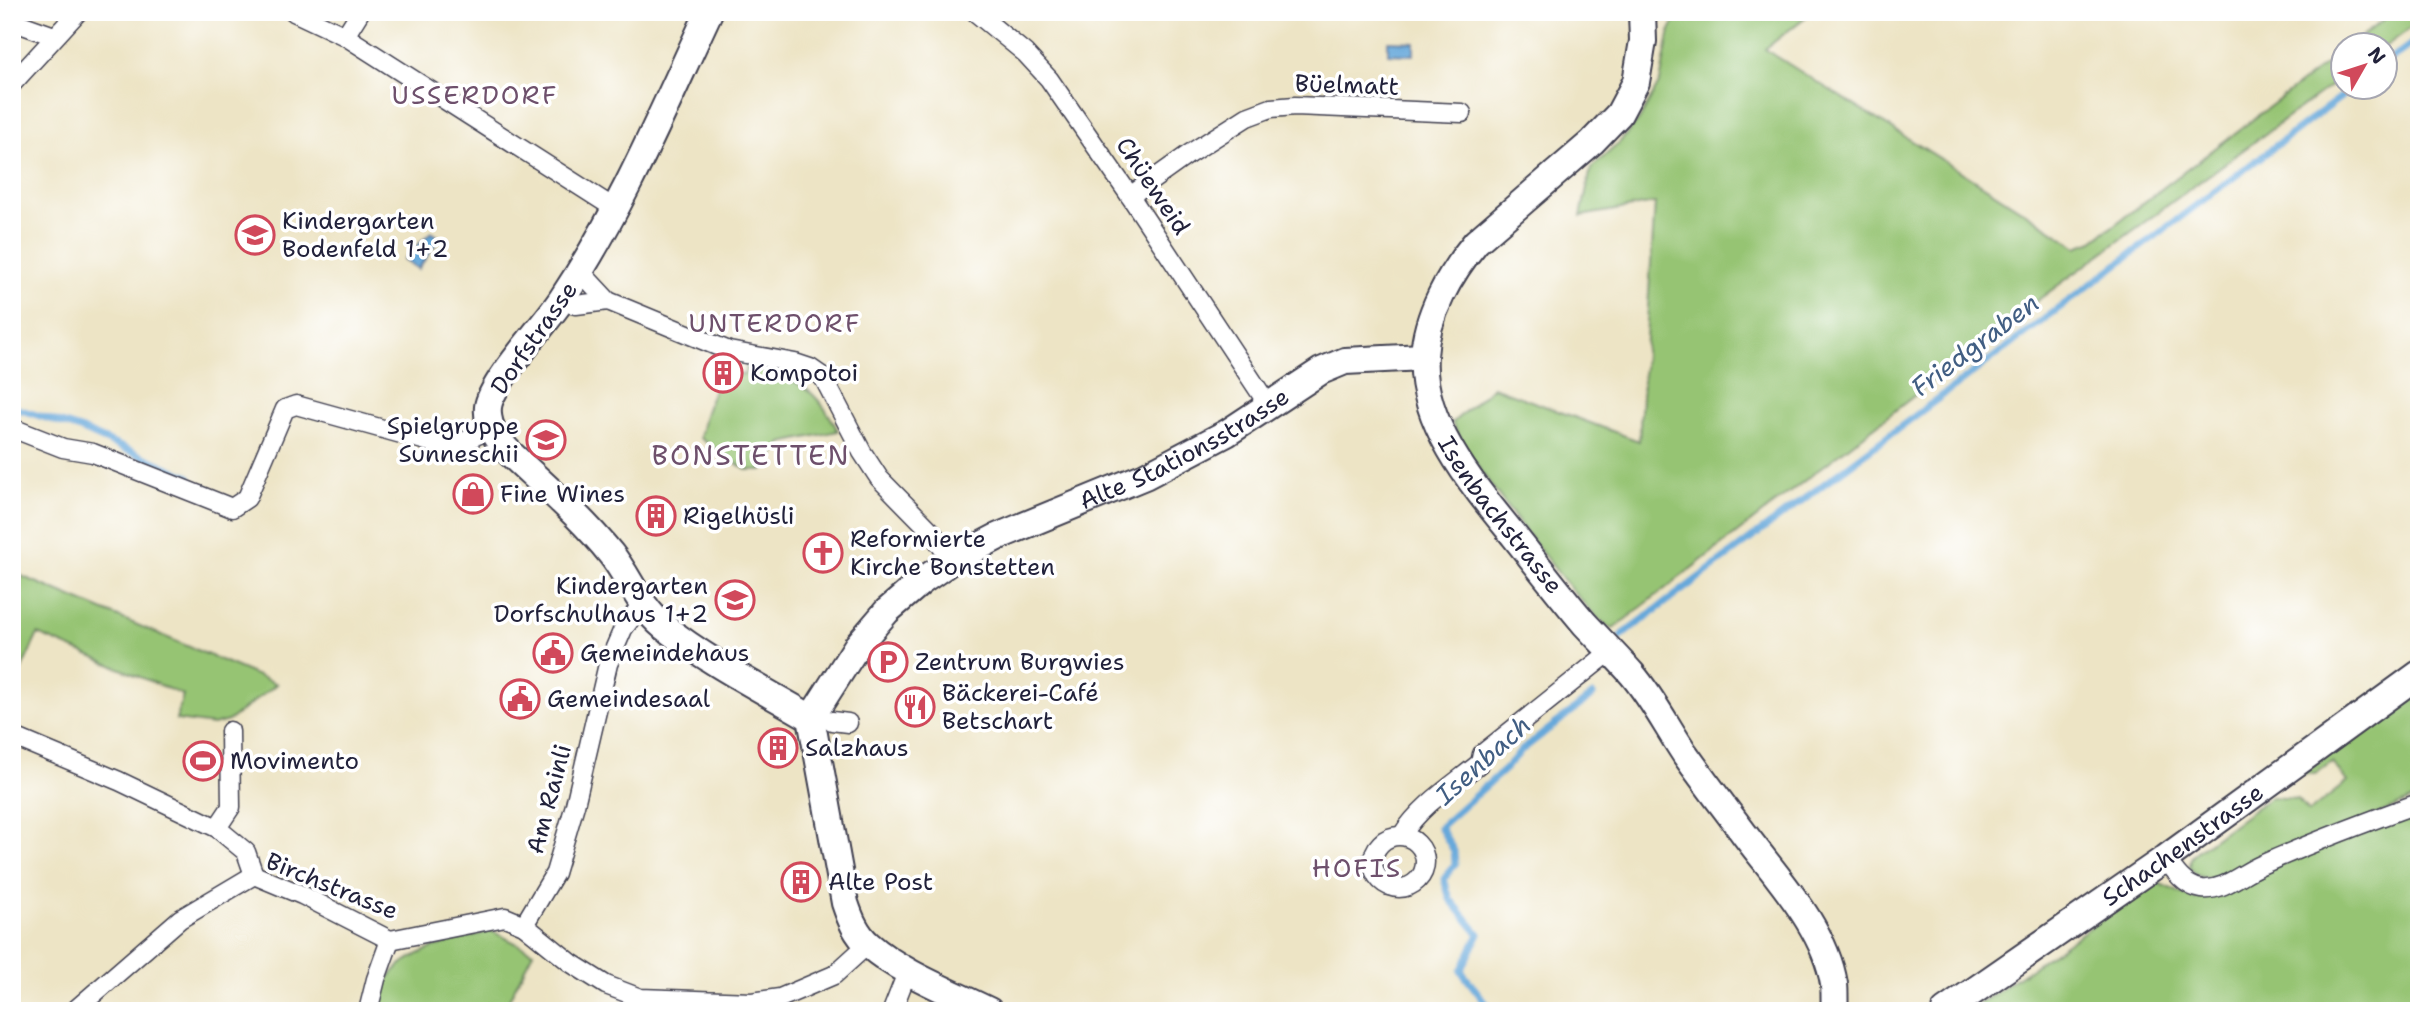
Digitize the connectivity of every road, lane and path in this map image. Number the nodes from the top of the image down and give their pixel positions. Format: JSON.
{"nodes":[{"id":1,"x":78,"y":12,"type":"edge"},
{"id":2,"x":294,"y":12,"type":"edge"},
{"id":3,"x":360,"y":12,"type":"edge"},
{"id":4,"x":709,"y":12,"type":"edge"},
{"id":5,"x":975,"y":12,"type":"edge"},
{"id":6,"x":1642,"y":12,"type":"edge"},
{"id":7,"x":12,"y":21,"type":"edge"},
{"id":8,"x":54,"y":36,"type":"junction"},
{"id":9,"x":345,"y":36,"type":"junction"},
{"id":10,"x":12,"y":84,"type":"edge"},
{"id":11,"x":1462,"y":113,"type":"dead end"},
{"id":12,"x":1130,"y":196,"type":"junction"},
{"id":13,"x":617,"y":210,"type":"junction"},
{"id":14,"x":580,"y":271,"type":"junction"},
{"id":15,"x":561,"y":301,"type":"junction"},
{"id":16,"x":608,"y":301,"type":"junction"},
{"id":17,"x":1423,"y":357,"type":"junction"},
{"id":18,"x":1269,"y":406,"type":"junction"},
{"id":19,"x":12,"y":428,"type":"edge"},
{"id":20,"x":491,"y":428,"type":"junction"},
{"id":21,"x":951,"y":561,"type":"junction"},
{"id":22,"x":642,"y":604,"type":"junction"},
{"id":23,"x":1611,"y":651,"type":"junction"},
{"id":24,"x":2419,"y":674,"type":"edge"},
{"id":25,"x":830,"y":720,"type":"junction"},
{"id":26,"x":230,"y":731,"type":"dead end"},
{"id":27,"x":12,"y":736,"type":"edge"},
{"id":28,"x":2419,"y":803,"type":"edge"},
{"id":29,"x":217,"y":828,"type":"junction"},
{"id":30,"x":1402,"y":835,"type":"dead end"},
{"id":31,"x":2165,"y":858,"type":"junction"},
{"id":32,"x":254,"y":875,"type":"junction"},
{"id":33,"x":524,"y":925,"type":"junction"},
{"id":34,"x":390,"y":940,"type":"junction"},
{"id":35,"x":867,"y":945,"type":"junction"},
{"id":36,"x":908,"y":970,"type":"junction"},
{"id":37,"x":74,"y":1011,"type":"edge"},
{"id":38,"x":368,"y":1011,"type":"edge"},
{"id":39,"x":892,"y":1011,"type":"edge"},
{"id":40,"x":989,"y":1011,"type":"edge"},
{"id":41,"x":1835,"y":1011,"type":"edge"},
{"id":42,"x":1945,"y":1011,"type":"edge"}],
"edges":[{"from":1,"to":8,"type":"street"},
{"from":2,"to":9,"type":"street"},
{"from":3,"to":9,"type":"street"},
{"from":4,"to":13,"type":"street","name":"Dorfstrasse"},
{"from":5,"to":12,"type":"street","name":"Chüeweid"},
{"from":6,"to":17,"type":"street","name":"Isenbachstrasse"},
{"from":7,"to":8,"type":"street"},
{"from":8,"to":10,"type":"street"},
{"from":9,"to":13,"type":"street"},
{"from":11,"to":12,"type":"street","name":"Büelmatt"},
{"from":12,"to":18,"type":"street","name":"Chüeweid"},
{"from":13,"to":14,"type":"street","name":"Dorfstrasse"},
{"from":14,"to":15,"type":"street","name":"Dorfstrasse"},
{"from":14,"to":16,"type":"street"},
{"from":15,"to":16,"type":"street"},
{"from":15,"to":20,"type":"street","name":"Dorfstrasse"},
{"from":16,"to":21,"type":"street"},
{"from":17,"to":18,"type":"street","name":"Alte Stationsstrasse"},
{"from":17,"to":23,"type":"street","name":"Isenbachstrasse"},
{"from":18,"to":21,"type":"street","name":"Alte Stationsstrasse"},
{"from":19,"to":20,"type":"street"},
{"from":20,"to":22,"type":"street","name":"Dorfstrasse"},
{"from":21,"to":25,"type":"street","name":"Alte Stationsstrasse"},
{"from":22,"to":25,"type":"street","name":"Dorfstrasse"},
{"from":22,"to":33,"type":"street","name":"Am Rainli"},
{"from":23,"to":30,"type":"street"},
{"from":23,"to":41,"type":"street","name":"Isenbachstrasse"},
{"from":24,"to":31,"type":"street","name":"Schachenstrasse"},
{"from":25,"to":35,"type":"street"},
{"from":26,"to":29,"type":"street"},
{"from":27,"to":29,"type":"street"},
{"from":28,"to":31,"type":"street"},
{"from":29,"to":32,"type":"street"},
{"from":31,"to":42,"type":"street","name":"Schachenstrasse"},
{"from":32,"to":34,"type":"street","name":"Birchstrasse"},
{"from":32,"to":37,"type":"street","name":"Birchstrasse"},
{"from":33,"to":34,"type":"street","name":"Birchstrasse"},
{"from":33,"to":35,"type":"street"},
{"from":34,"to":38,"type":"street"},
{"from":35,"to":36,"type":"street"},
{"from":36,"to":39,"type":"street"},
{"from":36,"to":40,"type":"street"}]}
